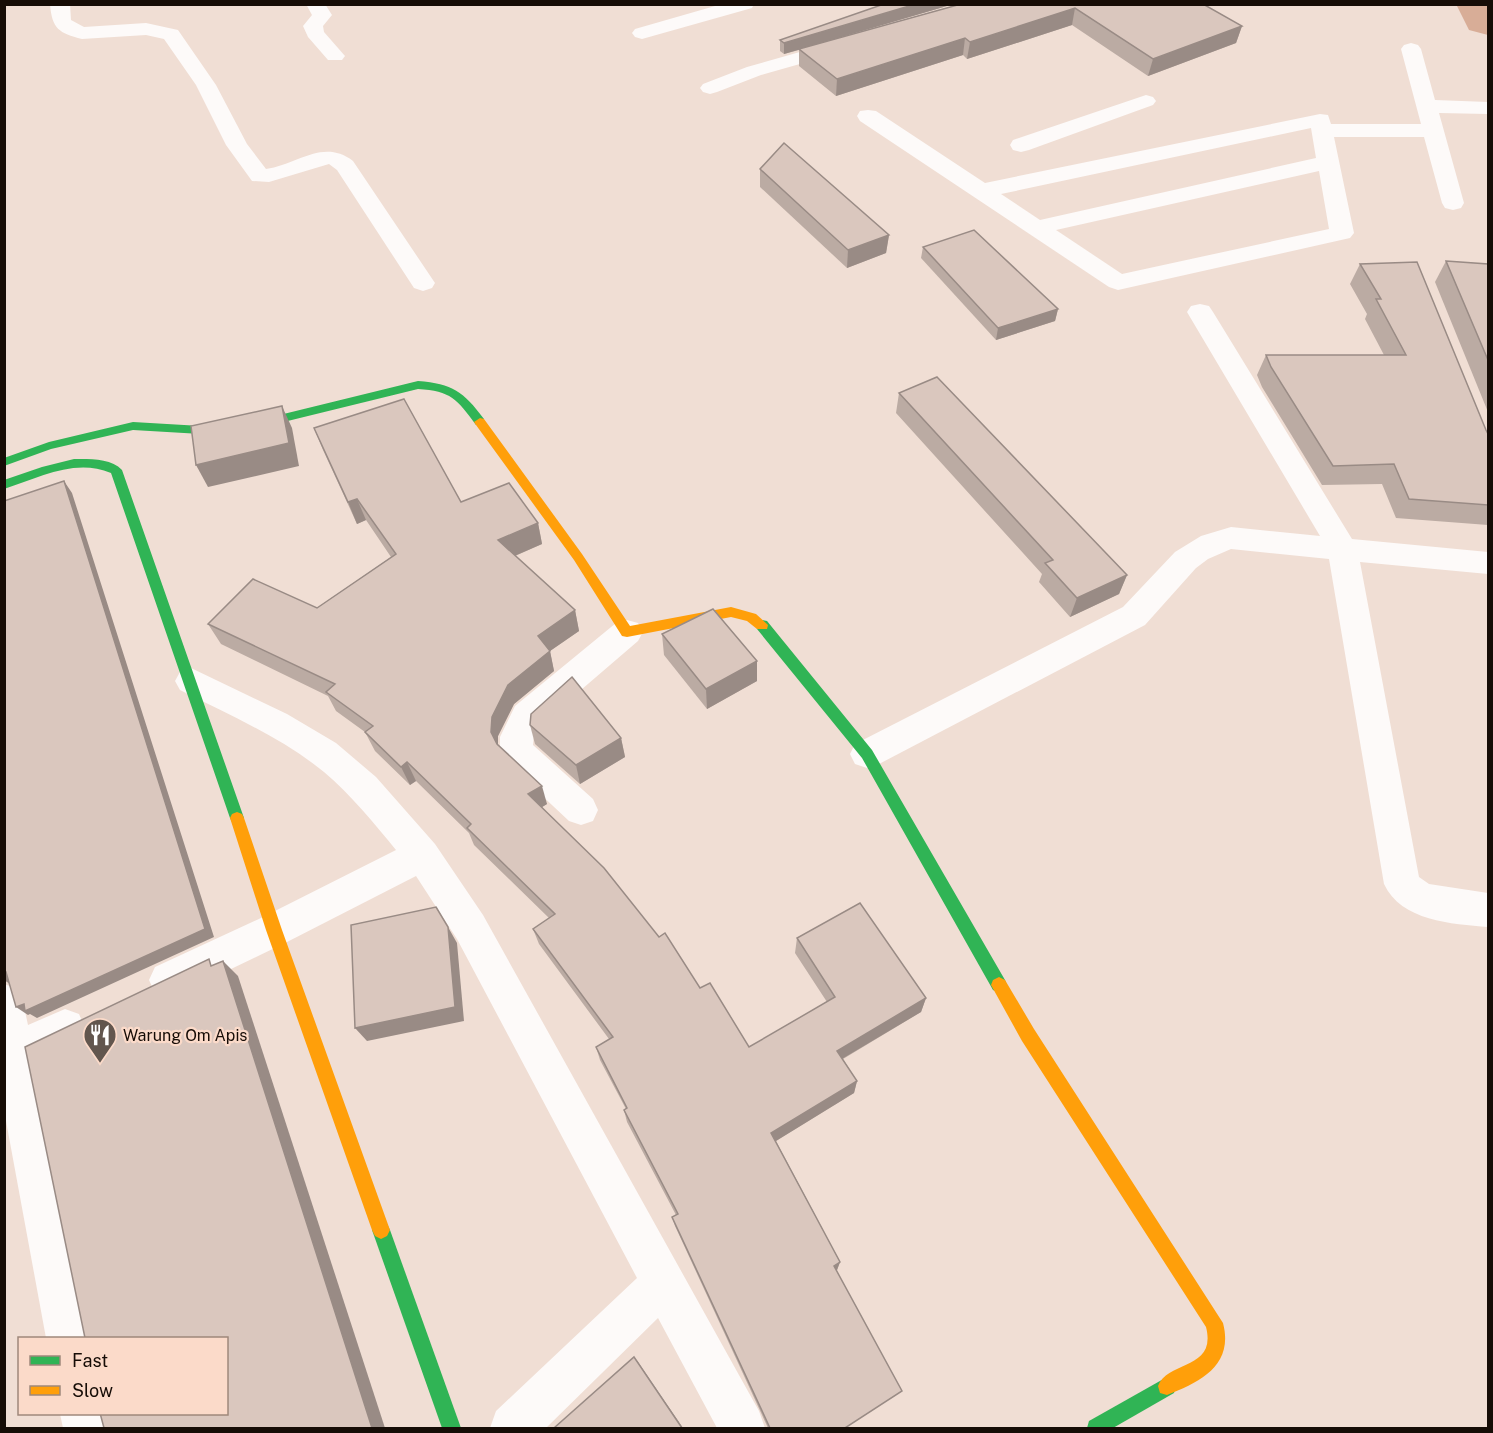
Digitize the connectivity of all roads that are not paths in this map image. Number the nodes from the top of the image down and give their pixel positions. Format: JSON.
{"nodes":[{"id":1,"x":60,"y":4,"type":"edge"},
{"id":2,"x":315,"y":4,"type":"edge"},
{"id":3,"x":745,"y":4,"type":"edge"},
{"id":4,"x":642,"y":33,"type":"dead end"},
{"id":5,"x":859,"y":41,"type":"edge"},
{"id":6,"x":1411,"y":49,"type":"dead end"},
{"id":7,"x":335,"y":56,"type":"dead end"},
{"id":8,"x":710,"y":88,"type":"dead end"},
{"id":9,"x":1146,"y":101,"type":"dead end"},
{"id":10,"x":1427,"y":106,"type":"junction"},
{"id":11,"x":1488,"y":108,"type":"edge"},
{"id":12,"x":868,"y":116,"type":"dead end"},
{"id":13,"x":1322,"y":130,"type":"junction"},
{"id":14,"x":1433,"y":131,"type":"junction"},
{"id":15,"x":1328,"y":162,"type":"junction"},
{"id":16,"x":1060,"y":175,"type":"junction"},
{"id":17,"x":981,"y":191,"type":"junction"},
{"id":18,"x":1453,"y":203,"type":"dead end"},
{"id":19,"x":1035,"y":228,"type":"junction"},
{"id":20,"x":423,"y":283,"type":"dead end"},
{"id":21,"x":1200,"y":312,"type":"dead end"},
{"id":22,"x":4,"y":462,"type":"edge"},
{"id":23,"x":4,"y":485,"type":"edge"},
{"id":24,"x":1342,"y":547,"type":"junction"},
{"id":25,"x":1488,"y":563,"type":"edge"},
{"id":26,"x":627,"y":632,"type":"junction"},
{"id":27,"x":191,"y":681,"type":"junction"},
{"id":28,"x":867,"y":754,"type":"junction"},
{"id":29,"x":581,"y":810,"type":"dead end"},
{"id":30,"x":422,"y":855,"type":"junction"},
{"id":31,"x":1488,"y":909,"type":"edge"},
{"id":32,"x":274,"y":930,"type":"junction"},
{"id":33,"x":4,"y":1002,"type":"edge"},
{"id":34,"x":9,"y":1054,"type":"edge"},
{"id":35,"x":664,"y":1282,"type":"junction"},
{"id":36,"x":69,"y":1337,"type":"edge"},
{"id":37,"x":452,"y":1428,"type":"edge"},
{"id":38,"x":513,"y":1428,"type":"edge"},
{"id":39,"x":742,"y":1428,"type":"edge"},
{"id":40,"x":1096,"y":1428,"type":"edge"}],
"edges":[{"from":1,"to":20,"type":"street"},
{"from":2,"to":7,"type":"street"},
{"from":3,"to":4,"type":"street"},
{"from":5,"to":8,"type":"street"},
{"from":6,"to":10,"type":"street"},
{"from":9,"to":16,"type":"street"},
{"from":10,"to":11,"type":"street"},
{"from":10,"to":14,"type":"street"},
{"from":12,"to":17,"type":"street"},
{"from":13,"to":14,"type":"street"},
{"from":13,"to":15,"type":"street"},
{"from":13,"to":16,"type":"street"},
{"from":14,"to":18,"type":"street"},
{"from":15,"to":19,"type":"street"},
{"from":15,"to":19,"type":"street"},
{"from":16,"to":17,"type":"street"},
{"from":17,"to":19,"type":"street"},
{"from":21,"to":24,"type":"street"},
{"from":22,"to":26,"type":"street"},
{"from":23,"to":27,"type":"street"},
{"from":24,"to":25,"type":"street"},
{"from":24,"to":28,"type":"street"},
{"from":24,"to":31,"type":"street"},
{"from":26,"to":28,"type":"street"},
{"from":26,"to":29,"type":"street"},
{"from":27,"to":30,"type":"street"},
{"from":27,"to":32,"type":"street"},
{"from":28,"to":40,"type":"street"},
{"from":30,"to":32,"type":"street"},
{"from":30,"to":35,"type":"street"},
{"from":32,"to":34,"type":"street"},
{"from":32,"to":37,"type":"street"},
{"from":33,"to":34,"type":"street"},
{"from":34,"to":36,"type":"street"},
{"from":35,"to":38,"type":"street"},
{"from":35,"to":39,"type":"street"}]}
